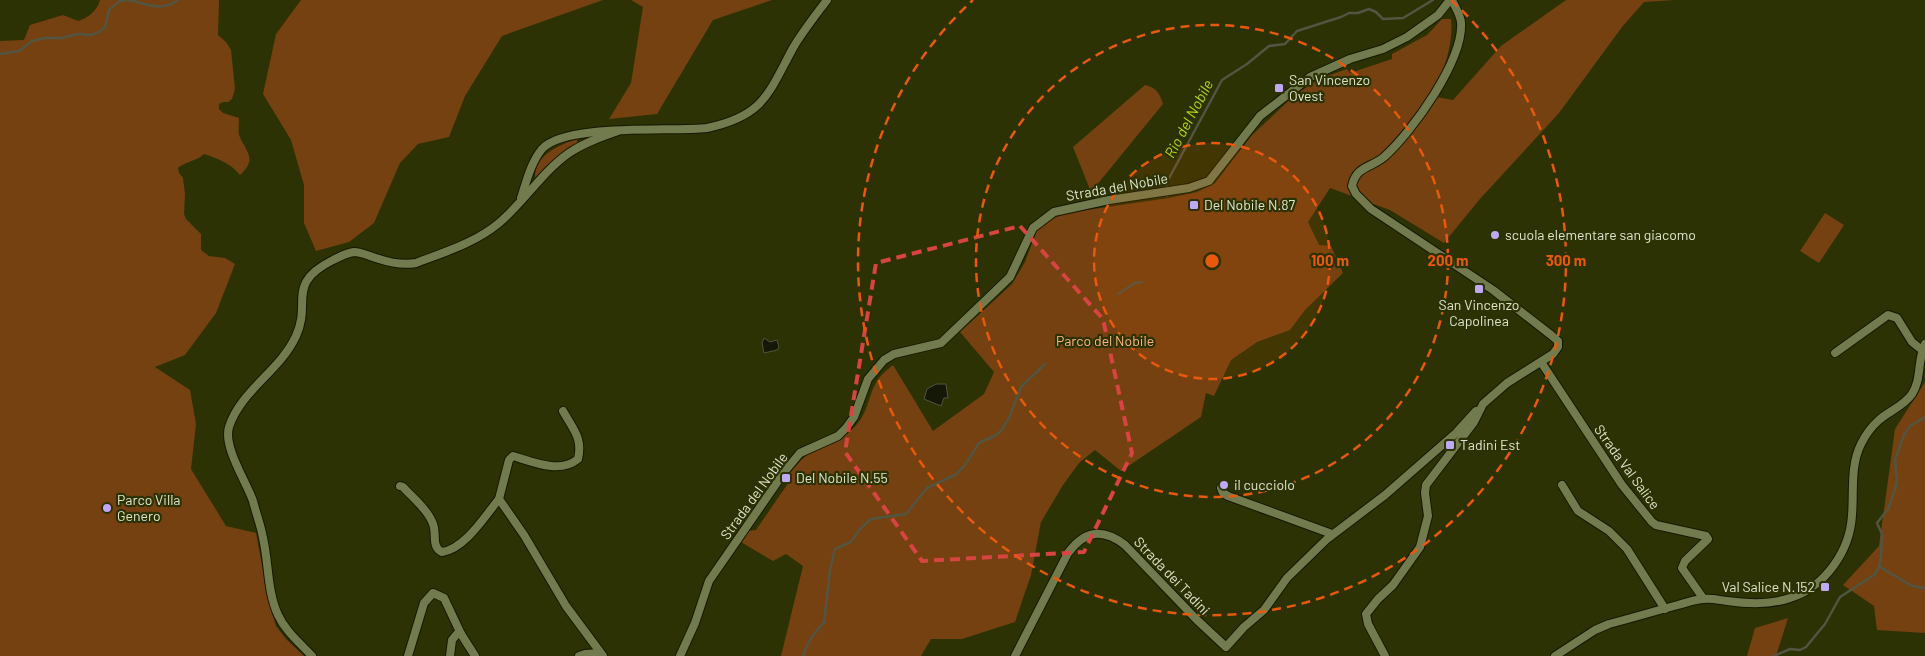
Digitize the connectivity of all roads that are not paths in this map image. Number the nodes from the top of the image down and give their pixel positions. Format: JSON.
{"nodes":[{"id":1,"x":827,"y":0,"type":"edge"},
{"id":2,"x":1451,"y":0,"type":"edge"},
{"id":3,"x":618,"y":131,"type":"junction"},
{"id":4,"x":520,"y":200,"type":"junction"},
{"id":5,"x":1924,"y":347,"type":"edge"},
{"id":6,"x":1835,"y":353,"type":"dead end"},
{"id":7,"x":1540,"y":362,"type":"junction"},
{"id":8,"x":1483,"y":404,"type":"junction"},
{"id":9,"x":563,"y":411,"type":"dead end"},
{"id":10,"x":400,"y":486,"type":"dead end"},
{"id":11,"x":1562,"y":486,"type":"dead end"},
{"id":12,"x":1221,"y":488,"type":"dead end"},
{"id":13,"x":499,"y":499,"type":"junction"},
{"id":14,"x":1332,"y":534,"type":"junction"},
{"id":15,"x":1703,"y":598,"type":"junction"},
{"id":16,"x":1665,"y":609,"type":"junction"},
{"id":17,"x":461,"y":634,"type":"junction"},
{"id":18,"x":1226,"y":647,"type":"junction"},
{"id":19,"x":602,"y":654,"type":"edge"},
{"id":20,"x":312,"y":656,"type":"edge"},
{"id":21,"x":408,"y":656,"type":"edge"},
{"id":22,"x":450,"y":656,"type":"edge"},
{"id":23,"x":474,"y":656,"type":"edge"},
{"id":24,"x":580,"y":656,"type":"edge"},
{"id":25,"x":680,"y":656,"type":"edge"},
{"id":26,"x":1015,"y":656,"type":"edge"},
{"id":27,"x":1224,"y":656,"type":"edge"},
{"id":28,"x":1385,"y":656,"type":"edge"},
{"id":29,"x":1555,"y":656,"type":"edge"}],
"edges":[{"from":1,"to":3,"type":"street"},
{"from":2,"to":7,"type":"street"},
{"from":2,"to":25,"type":"street","name":"Strada del Nobile"},
{"from":3,"to":4,"type":"street"},
{"from":3,"to":4,"type":"street"},
{"from":4,"to":20,"type":"street"},
{"from":5,"to":6,"type":"street"},
{"from":5,"to":15,"type":"street"},
{"from":7,"to":8,"type":"street"},
{"from":7,"to":15,"type":"street","name":"Strada Val Salice"},
{"from":8,"to":14,"type":"street"},
{"from":8,"to":28,"type":"street"},
{"from":9,"to":13,"type":"street"},
{"from":10,"to":13,"type":"street"},
{"from":11,"to":16,"type":"street"},
{"from":12,"to":14,"type":"street"},
{"from":13,"to":19,"type":"street"},
{"from":14,"to":18,"type":"street"},
{"from":15,"to":16,"type":"street"},
{"from":16,"to":29,"type":"street"},
{"from":17,"to":21,"type":"street"},
{"from":17,"to":22,"type":"street"},
{"from":17,"to":23,"type":"street"},
{"from":18,"to":26,"type":"street","name":"Strada dei Tadini"},
{"from":18,"to":27,"type":"street"},
{"from":19,"to":24,"type":"street"}]}
